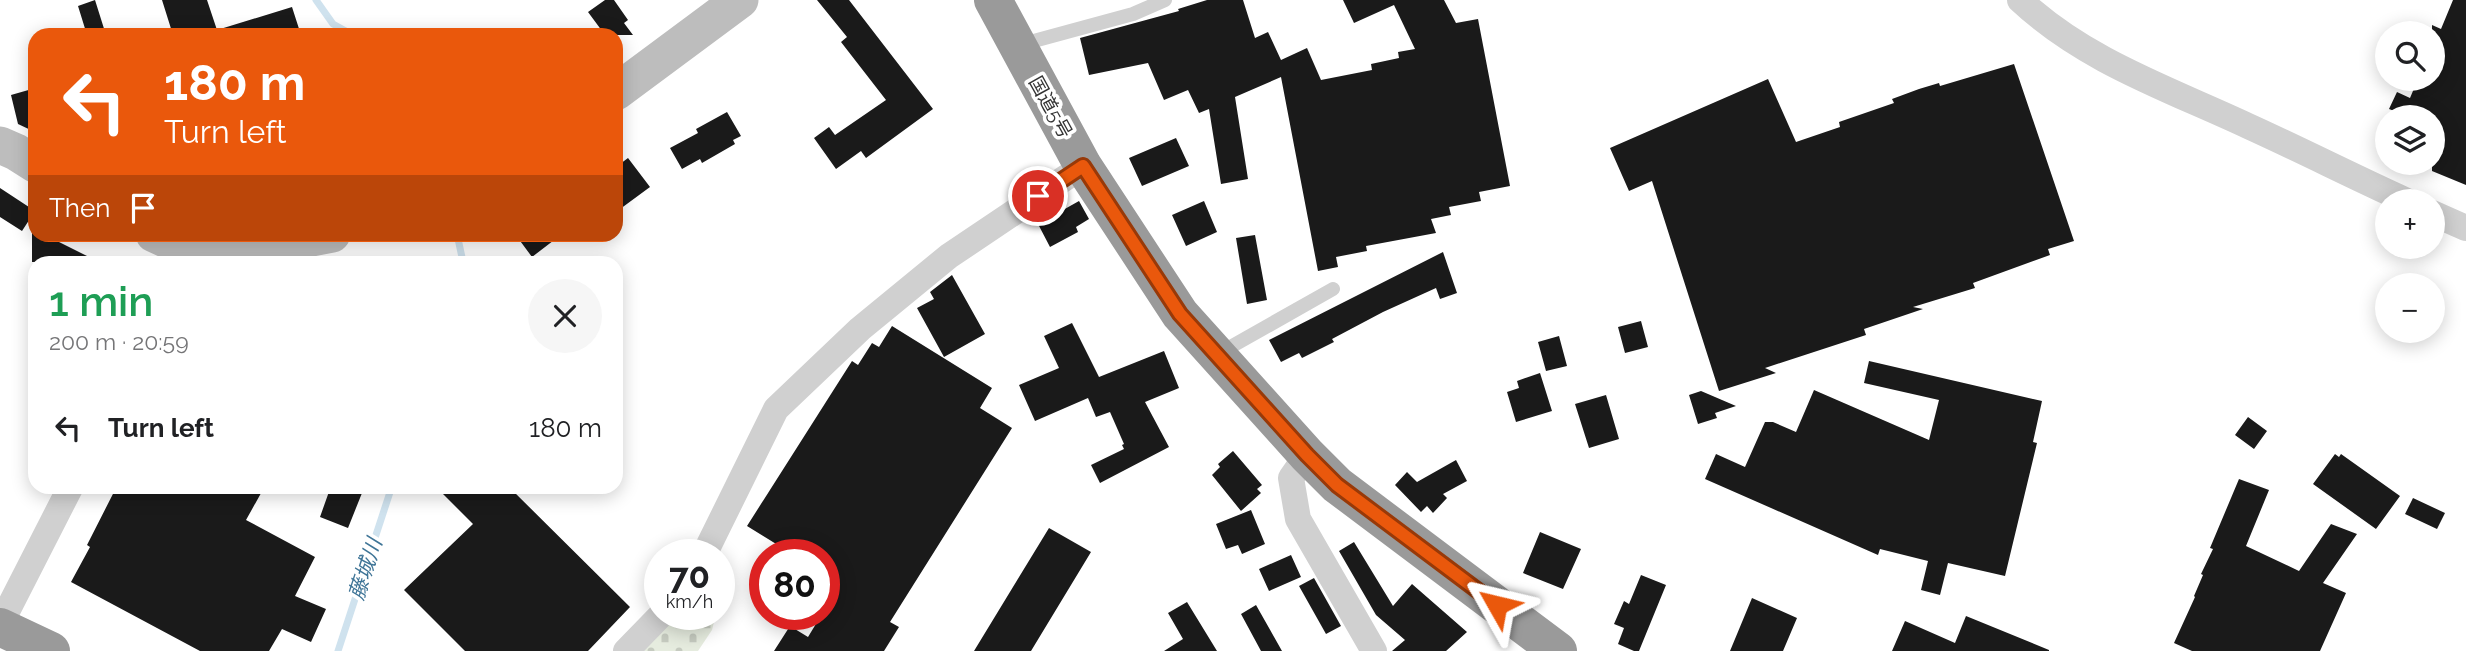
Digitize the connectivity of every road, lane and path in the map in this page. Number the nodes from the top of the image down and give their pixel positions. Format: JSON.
{"nodes":[{"id":1,"x":740,"y":0,"type":"edge"},
{"id":2,"x":993,"y":0,"type":"edge"},
{"id":3,"x":1165,"y":0,"type":"edge"},
{"id":4,"x":2020,"y":0,"type":"edge"},
{"id":5,"x":1018,"y":45,"type":"junction"},
{"id":6,"x":623,"y":87,"type":"edge"},
{"id":7,"x":0,"y":145,"type":"edge"},
{"id":8,"x":28,"y":160,"type":"edge"},
{"id":9,"x":1083,"y":166,"type":"junction"},
{"id":10,"x":2382,"y":189,"type":"edge"},
{"id":11,"x":2445,"y":219,"type":"edge"},
{"id":12,"x":2466,"y":228,"type":"edge"},
{"id":13,"x":292,"y":242,"type":"edge"},
{"id":14,"x":173,"y":248,"type":"edge"},
{"id":15,"x":1334,"y":289,"type":"dead end"},
{"id":16,"x":1217,"y":355,"type":"junction"},
{"id":17,"x":1307,"y":455,"type":"junction"},
{"id":18,"x":67,"y":494,"type":"edge"},
{"id":19,"x":713,"y":539,"type":"edge"},
{"id":20,"x":0,"y":626,"type":"edge"},
{"id":21,"x":646,"y":630,"type":"edge"},
{"id":22,"x":51,"y":651,"type":"edge"},
{"id":23,"x":626,"y":651,"type":"edge"},
{"id":24,"x":1374,"y":651,"type":"edge"},
{"id":25,"x":1558,"y":651,"type":"edge"}],
"edges":[{"from":1,"to":6,"type":"street"},
{"from":2,"to":5,"type":"highway","name":"国道5号"},
{"from":3,"to":5,"type":"lane"},
{"from":4,"to":10,"type":"street"},
{"from":5,"to":9,"type":"highway","name":"国道5号"},
{"from":7,"to":8,"type":"street"},
{"from":9,"to":16,"type":"highway","name":"国道5号"},
{"from":9,"to":19,"type":"street"},
{"from":11,"to":12,"type":"street"},
{"from":13,"to":14,"type":"street"},
{"from":15,"to":16,"type":"lane"},
{"from":16,"to":17,"type":"highway","name":"国道5号"},
{"from":17,"to":24,"type":"street"},
{"from":17,"to":25,"type":"highway","name":"国道5号"},
{"from":18,"to":20,"type":"street"},
{"from":20,"to":22,"type":"highway"},
{"from":21,"to":23,"type":"street"}]}
